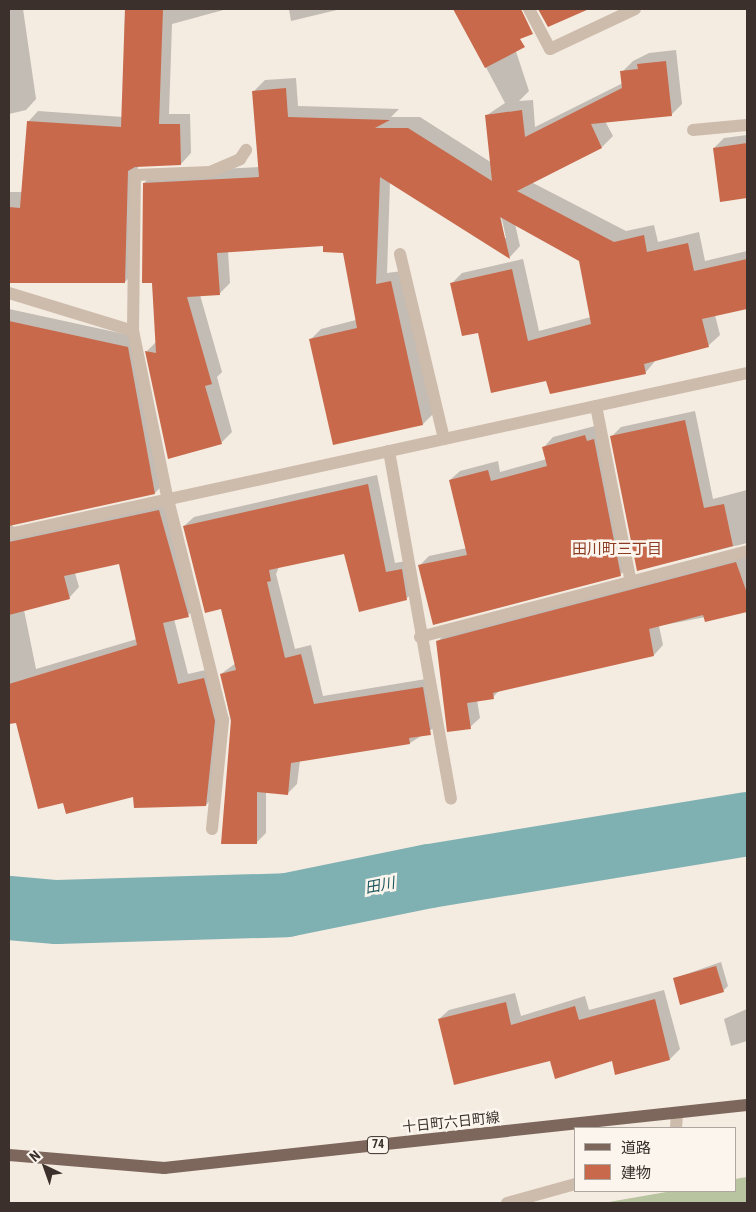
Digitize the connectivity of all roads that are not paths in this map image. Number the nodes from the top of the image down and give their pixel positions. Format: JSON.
{"nodes":[{"id":1,"x":528,"y":9,"type":"edge"},
{"id":2,"x":635,"y":9,"type":"edge"},
{"id":3,"x":747,"y":125,"type":"edge"},
{"id":4,"x":692,"y":130,"type":"dead end"},
{"id":5,"x":246,"y":150,"type":"dead end"},
{"id":6,"x":400,"y":254,"type":"dead end"},
{"id":7,"x":9,"y":293,"type":"edge"},
{"id":8,"x":134,"y":331,"type":"junction"},
{"id":9,"x":747,"y":372,"type":"edge"},
{"id":10,"x":596,"y":406,"type":"junction"},
{"id":11,"x":444,"y":439,"type":"junction"},
{"id":12,"x":388,"y":452,"type":"junction"},
{"id":13,"x":167,"y":496,"type":"junction"},
{"id":14,"x":9,"y":534,"type":"edge"},
{"id":15,"x":747,"y":551,"type":"edge"},
{"id":16,"x":631,"y":582,"type":"junction"},
{"id":17,"x":420,"y":636,"type":"junction"},
{"id":18,"x":451,"y":799,"type":"dead end"},
{"id":19,"x":212,"y":829,"type":"dead end"},
{"id":20,"x":747,"y":1105,"type":"edge"},
{"id":21,"x":677,"y":1113,"type":"junction"},
{"id":22,"x":676,"y":1127,"type":"edge"},
{"id":23,"x":9,"y":1155,"type":"edge"},
{"id":24,"x":574,"y":1184,"type":"edge"},
{"id":25,"x":506,"y":1203,"type":"edge"}],
"edges":[{"from":1,"to":2,"type":"street"},
{"from":3,"to":4,"type":"street"},
{"from":5,"to":8,"type":"street"},
{"from":6,"to":11,"type":"street"},
{"from":7,"to":8,"type":"street"},
{"from":8,"to":13,"type":"street"},
{"from":9,"to":10,"type":"street"},
{"from":10,"to":11,"type":"street"},
{"from":10,"to":16,"type":"street"},
{"from":11,"to":12,"type":"street"},
{"from":12,"to":13,"type":"street"},
{"from":12,"to":17,"type":"street"},
{"from":13,"to":14,"type":"street"},
{"from":13,"to":19,"type":"street"},
{"from":15,"to":16,"type":"street"},
{"from":16,"to":17,"type":"street"},
{"from":17,"to":18,"type":"street"},
{"from":20,"to":21,"type":"main road","name":"十日町六日町線","number":"74"},
{"from":21,"to":22,"type":"street"},
{"from":21,"to":23,"type":"main road","name":"十日町六日町線","number":"74"},
{"from":24,"to":25,"type":"street"}]}
